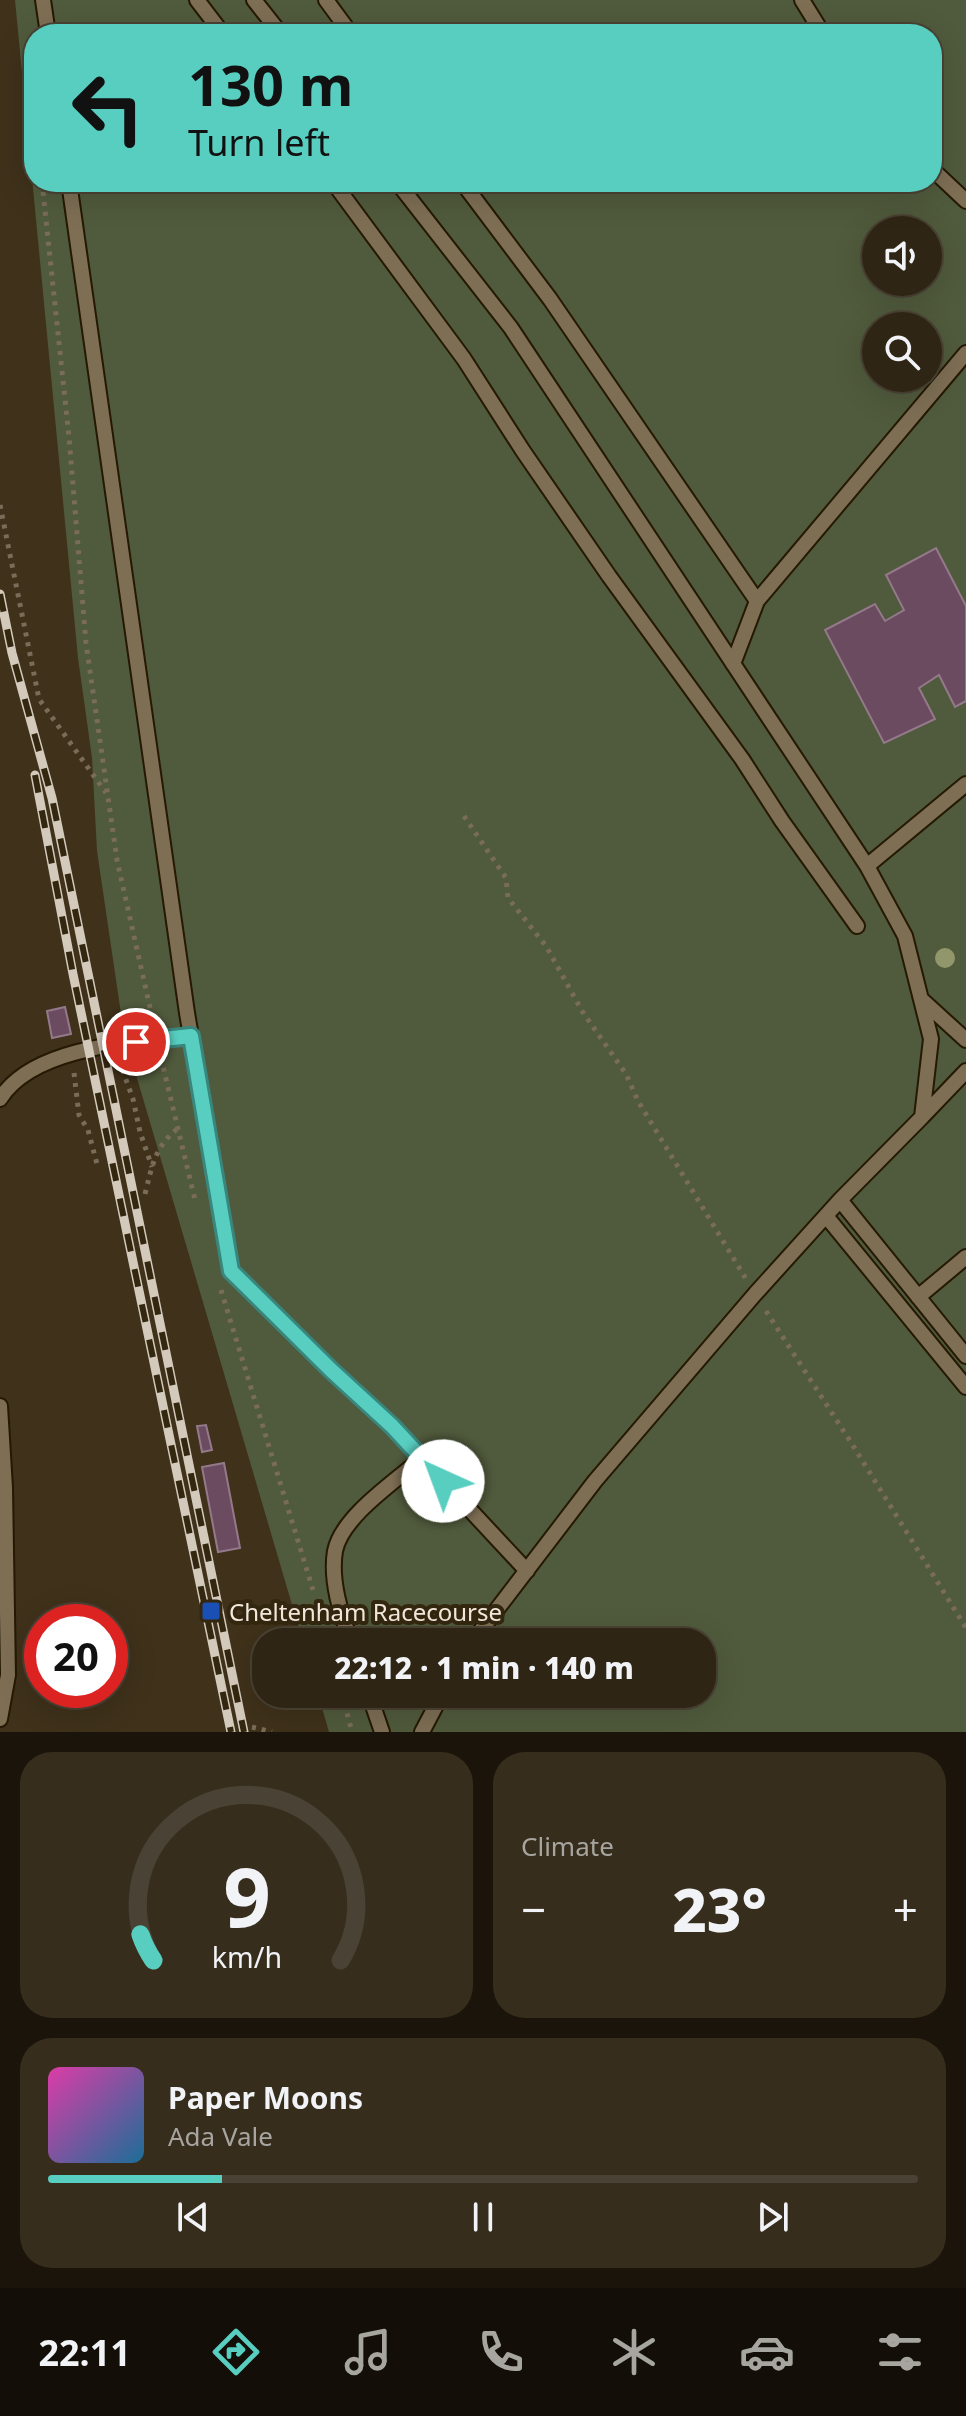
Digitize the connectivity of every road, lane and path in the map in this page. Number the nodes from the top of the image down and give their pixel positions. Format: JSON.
{"nodes":[{"id":1,"x":43,"y":0,"type":"edge"},
{"id":2,"x":197,"y":0,"type":"edge"},
{"id":3,"x":254,"y":0,"type":"edge"},
{"id":4,"x":326,"y":0,"type":"edge"},
{"id":5,"x":802,"y":0,"type":"edge"},
{"id":6,"x":47,"y":24,"type":"edge"},
{"id":7,"x":215,"y":24,"type":"edge"},
{"id":8,"x":273,"y":24,"type":"edge"},
{"id":9,"x":344,"y":24,"type":"edge"},
{"id":10,"x":817,"y":24,"type":"edge"},
{"id":11,"x":942,"y":178,"type":"edge"},
{"id":12,"x":43,"y":192,"type":"edge"},
{"id":13,"x":70,"y":192,"type":"edge"},
{"id":14,"x":340,"y":192,"type":"edge"},
{"id":15,"x":405,"y":192,"type":"edge"},
{"id":16,"x":470,"y":192,"type":"edge"},
{"id":17,"x":966,"y":201,"type":"edge"},
{"id":18,"x":966,"y":353,"type":"edge"},
{"id":19,"x":0,"y":505,"type":"edge"},
{"id":20,"x":757,"y":601,"type":"junction"},
{"id":21,"x":733,"y":664,"type":"junction"},
{"id":22,"x":966,"y":784,"type":"edge"},
{"id":23,"x":464,"y":816,"type":"dead end"},
{"id":24,"x":867,"y":866,"type":"junction"},
{"id":25,"x":857,"y":926,"type":"dead end"},
{"id":26,"x":921,"y":999,"type":"junction"},
{"id":27,"x":191,"y":1036,"type":"junction"},
{"id":28,"x":966,"y":1040,"type":"edge"},
{"id":29,"x":136,"y":1042,"type":"junction"},
{"id":30,"x":71,"y":1054,"type":"junction"},
{"id":31,"x":966,"y":1071,"type":"edge"},
{"id":32,"x":0,"y":1099,"type":"edge"},
{"id":33,"x":922,"y":1117,"type":"junction"},
{"id":34,"x":177,"y":1129,"type":"dead end"},
{"id":35,"x":97,"y":1164,"type":"dead end"},
{"id":36,"x":152,"y":1167,"type":"junction"},
{"id":37,"x":145,"y":1194,"type":"dead end"},
{"id":38,"x":840,"y":1200,"type":"junction"},
{"id":39,"x":826,"y":1216,"type":"junction"},
{"id":40,"x":966,"y":1257,"type":"edge"},
{"id":41,"x":755,"y":1294,"type":"junction"},
{"id":42,"x":918,"y":1297,"type":"junction"},
{"id":43,"x":966,"y":1356,"type":"edge"},
{"id":44,"x":966,"y":1387,"type":"edge"},
{"id":45,"x":0,"y":1406,"type":"edge"},
{"id":46,"x":422,"y":1458,"type":"junction"},
{"id":47,"x":3,"y":1486,"type":"edge"},
{"id":48,"x":527,"y":1571,"type":"junction"},
{"id":49,"x":347,"y":1628,"type":"edge"},
{"id":50,"x":483,"y":1628,"type":"edge"},
{"id":51,"x":966,"y":1628,"type":"edge"},
{"id":52,"x":4,"y":1671,"type":"edge"},
{"id":53,"x":346,"y":1708,"type":"edge"},
{"id":54,"x":374,"y":1708,"type":"edge"},
{"id":55,"x":435,"y":1708,"type":"edge"},
{"id":56,"x":0,"y":1719,"type":"edge"},
{"id":57,"x":252,"y":1727,"type":"dead end"},
{"id":58,"x":272,"y":1732,"type":"edge"},
{"id":59,"x":352,"y":1732,"type":"edge"},
{"id":60,"x":382,"y":1732,"type":"edge"},
{"id":61,"x":422,"y":1732,"type":"edge"}],
"edges":[{"from":1,"to":6,"type":"lane"},
{"from":2,"to":7,"type":"lane"},
{"from":3,"to":8,"type":"lane"},
{"from":4,"to":9,"type":"lane"},
{"from":5,"to":10,"type":"lane"},
{"from":11,"to":17,"type":"lane"},
{"from":12,"to":19,"type":"path"},
{"from":13,"to":27,"type":"lane"},
{"from":14,"to":25,"type":"lane"},
{"from":15,"to":21,"type":"lane"},
{"from":16,"to":20,"type":"lane"},
{"from":18,"to":20,"type":"lane"},
{"from":20,"to":21,"type":"lane"},
{"from":21,"to":24,"type":"lane"},
{"from":22,"to":24,"type":"lane"},
{"from":23,"to":41,"type":"path"},
{"from":24,"to":26,"type":"lane"},
{"from":26,"to":28,"type":"lane"},
{"from":26,"to":33,"type":"lane"},
{"from":27,"to":29,"type":"lane"},
{"from":27,"to":46,"type":"lane"},
{"from":29,"to":30,"type":"lane"},
{"from":29,"to":36,"type":"path"},
{"from":30,"to":32,"type":"lane"},
{"from":30,"to":35,"type":"path"},
{"from":31,"to":33,"type":"lane"},
{"from":33,"to":38,"type":"lane"},
{"from":34,"to":36,"type":"path"},
{"from":36,"to":37,"type":"path"},
{"from":38,"to":39,"type":"lane"},
{"from":38,"to":42,"type":"lane"},
{"from":39,"to":41,"type":"lane"},
{"from":39,"to":44,"type":"lane"},
{"from":40,"to":42,"type":"lane"},
{"from":41,"to":48,"type":"lane"},
{"from":41,"to":51,"type":"path"},
{"from":42,"to":43,"type":"lane"},
{"from":45,"to":47,"type":"lane"},
{"from":46,"to":48,"type":"lane"},
{"from":46,"to":49,"type":"lane"},
{"from":47,"to":52,"type":"lane"},
{"from":48,"to":50,"type":"lane"},
{"from":52,"to":56,"type":"lane"},
{"from":53,"to":59,"type":"path"},
{"from":54,"to":60,"type":"lane"},
{"from":55,"to":61,"type":"lane"},
{"from":57,"to":58,"type":"path"}]}
